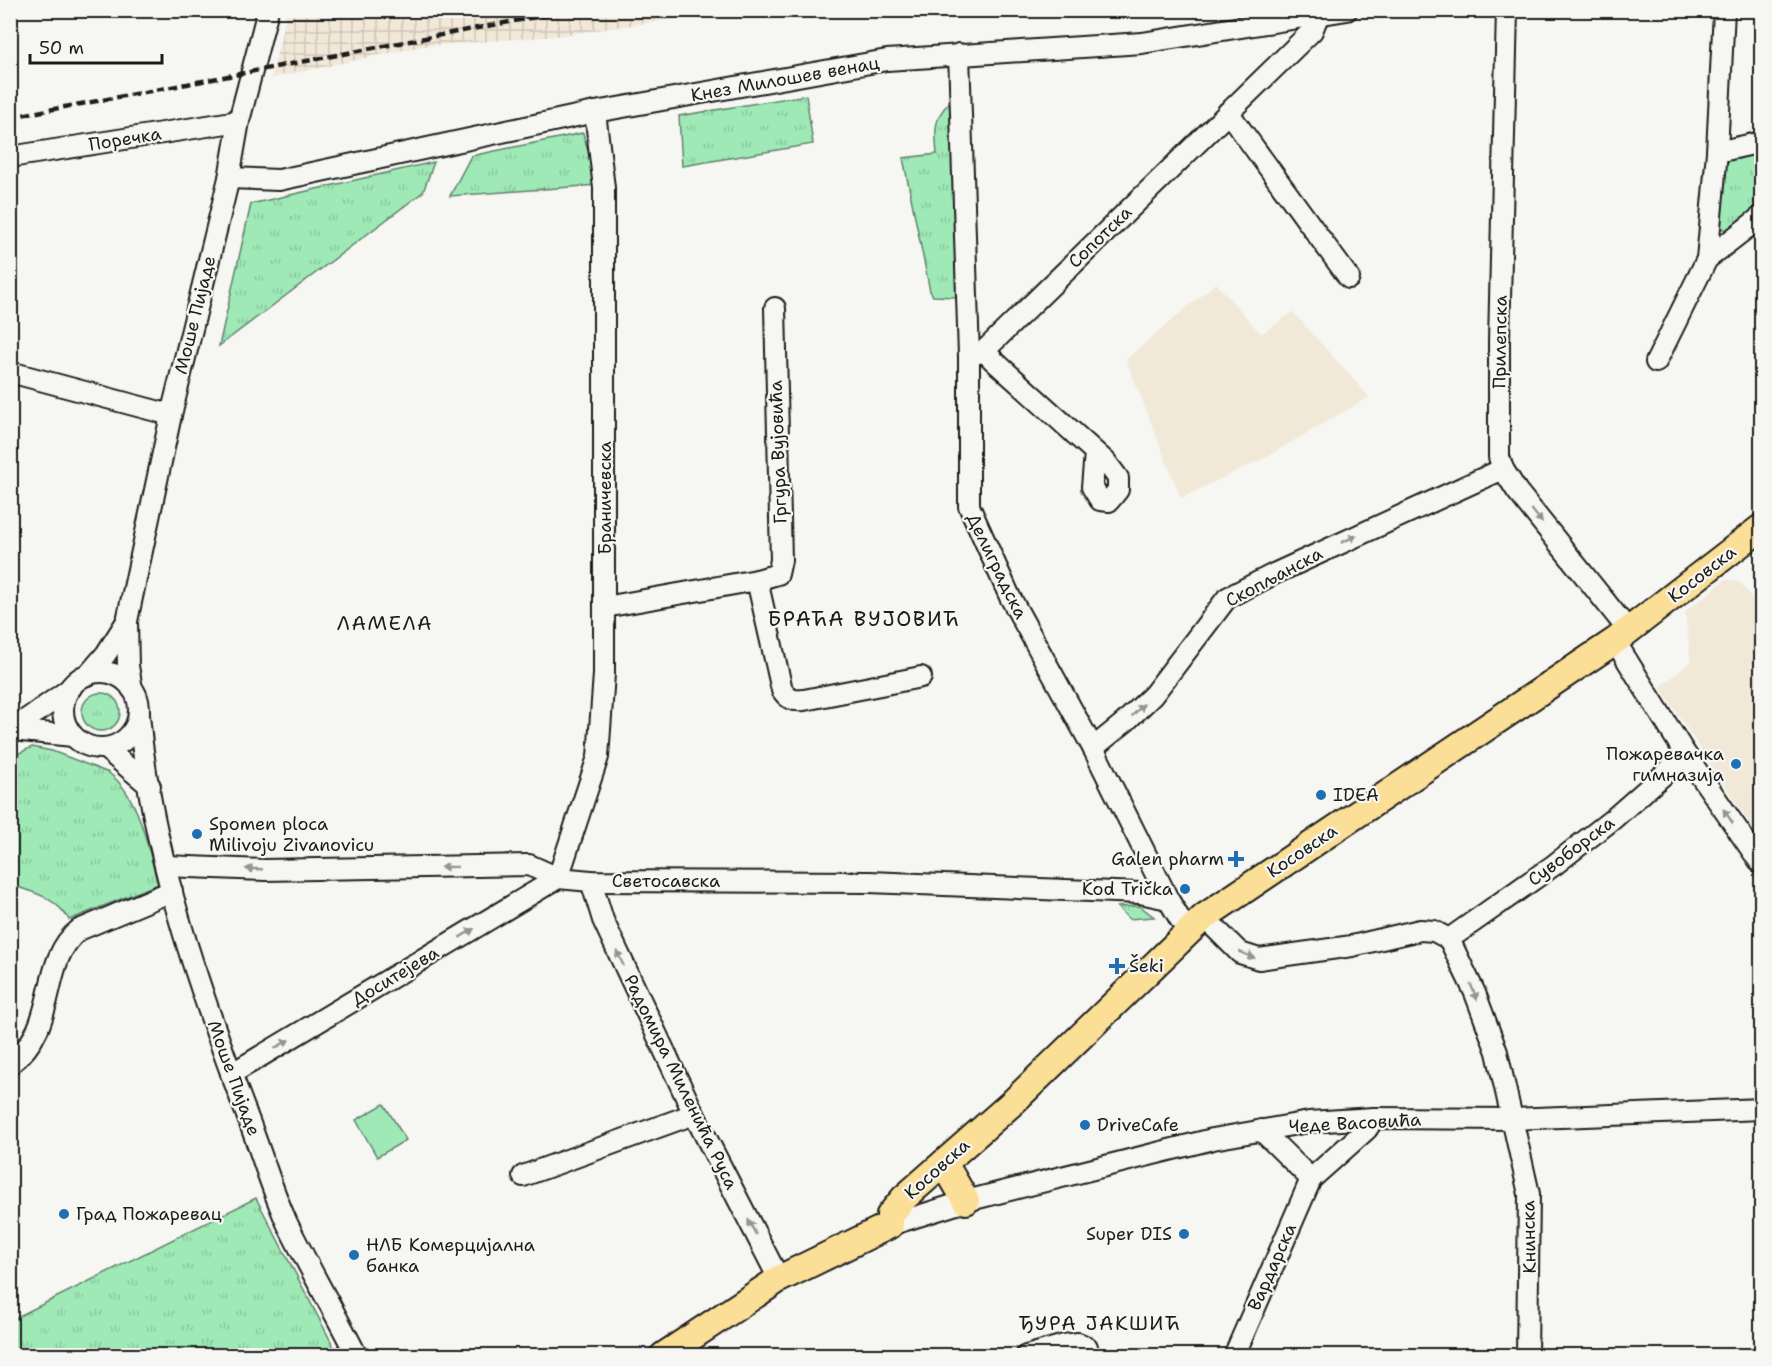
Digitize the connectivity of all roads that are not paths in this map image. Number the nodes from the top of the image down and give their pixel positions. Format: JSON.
{"nodes":[{"id":1,"x":268,"y":10,"type":"edge"},
{"id":2,"x":1347,"y":10,"type":"edge"},
{"id":3,"x":1507,"y":10,"type":"edge"},
{"id":4,"x":1724,"y":10,"type":"edge"},
{"id":5,"x":1318,"y":14,"type":"junction"},
{"id":6,"x":959,"y":54,"type":"junction"},
{"id":7,"x":595,"y":112,"type":"junction"},
{"id":8,"x":1228,"y":112,"type":"junction"},
{"id":9,"x":239,"y":121,"type":"junction"},
{"id":10,"x":1761,"y":142,"type":"edge"},
{"id":11,"x":1718,"y":152,"type":"junction"},
{"id":12,"x":10,"y":157,"type":"edge"},
{"id":13,"x":229,"y":178,"type":"junction"},
{"id":14,"x":1761,"y":216,"type":"edge"},
{"id":15,"x":1707,"y":259,"type":"junction"},
{"id":16,"x":1349,"y":278,"type":"dead end"},
{"id":17,"x":775,"y":308,"type":"dead end"},
{"id":18,"x":977,"y":353,"type":"junction"},
{"id":19,"x":1656,"y":362,"type":"dead end"},
{"id":20,"x":10,"y":372,"type":"edge"},
{"id":21,"x":171,"y":415,"type":"junction"},
{"id":22,"x":1095,"y":453,"type":"dead end"},
{"id":23,"x":1503,"y":469,"type":"junction"},
{"id":24,"x":1761,"y":527,"type":"edge"},
{"id":25,"x":757,"y":580,"type":"junction"},
{"id":26,"x":605,"y":607,"type":"junction"},
{"id":27,"x":127,"y":621,"type":"junction"},
{"id":28,"x":1622,"y":635,"type":"junction"},
{"id":29,"x":88,"y":675,"type":"junction"},
{"id":30,"x":921,"y":677,"type":"dead end"},
{"id":31,"x":71,"y":688,"type":"junction"},
{"id":32,"x":132,"y":689,"type":"junction"},
{"id":33,"x":139,"y":715,"type":"junction"},
{"id":34,"x":11,"y":730,"type":"edge"},
{"id":35,"x":73,"y":736,"type":"junction"},
{"id":36,"x":105,"y":748,"type":"junction"},
{"id":37,"x":1093,"y":748,"type":"junction"},
{"id":38,"x":1686,"y":755,"type":"junction"},
{"id":39,"x":150,"y":786,"type":"junction"},
{"id":40,"x":1761,"y":865,"type":"edge"},
{"id":41,"x":166,"y":866,"type":"junction"},
{"id":42,"x":558,"y":878,"type":"junction"},
{"id":43,"x":591,"y":881,"type":"junction"},
{"id":44,"x":172,"y":891,"type":"junction"},
{"id":45,"x":1168,"y":899,"type":"junction"},
{"id":46,"x":1195,"y":924,"type":"junction"},
{"id":47,"x":1449,"y":939,"type":"junction"},
{"id":48,"x":10,"y":1064,"type":"edge"},
{"id":49,"x":231,"y":1074,"type":"junction"},
{"id":50,"x":1761,"y":1109,"type":"edge"},
{"id":51,"x":694,"y":1114,"type":"junction"},
{"id":52,"x":1374,"y":1118,"type":"junction"},
{"id":53,"x":1513,"y":1119,"type":"junction"},
{"id":54,"x":1261,"y":1130,"type":"junction"},
{"id":55,"x":944,"y":1163,"type":"junction"},
{"id":56,"x":523,"y":1176,"type":"dead end"},
{"id":57,"x":1311,"y":1179,"type":"junction"},
{"id":58,"x":966,"y":1201,"type":"junction"},
{"id":59,"x":890,"y":1225,"type":"junction"},
{"id":60,"x":779,"y":1279,"type":"junction"},
{"id":61,"x":357,"y":1356,"type":"edge"},
{"id":62,"x":663,"y":1356,"type":"edge"},
{"id":63,"x":1026,"y":1356,"type":"edge"},
{"id":64,"x":1089,"y":1356,"type":"edge"},
{"id":65,"x":1234,"y":1356,"type":"edge"},
{"id":66,"x":1527,"y":1356,"type":"edge"}],
"edges":[{"from":1,"to":9,"type":"street","name":"Моше Пијаде"},
{"from":2,"to":5,"type":"street","name":"Кнез Милошев венац"},
{"from":3,"to":23,"type":"street","name":"Прилепска"},
{"from":4,"to":11,"type":"street"},
{"from":5,"to":6,"type":"street","name":"Кнез Милошев венац"},
{"from":5,"to":8,"type":"street","name":"Сопотска"},
{"from":6,"to":7,"type":"street","name":"Кнез Милошев венац"},
{"from":6,"to":18,"type":"street","name":"Делиградска"},
{"from":7,"to":13,"type":"street","name":"Кнез Милошев венац"},
{"from":7,"to":26,"type":"street","name":"Браничевска"},
{"from":8,"to":16,"type":"street"},
{"from":8,"to":18,"type":"street","name":"Сопотска"},
{"from":9,"to":12,"type":"street","name":"Поречка"},
{"from":9,"to":13,"type":"street","name":"Моше Пијаде"},
{"from":10,"to":11,"type":"street"},
{"from":11,"to":15,"type":"street"},
{"from":13,"to":21,"type":"street","name":"Моше Пијаде"},
{"from":14,"to":15,"type":"street"},
{"from":15,"to":19,"type":"street"},
{"from":17,"to":25,"type":"street","name":"Гргура Вујовића"},
{"from":18,"to":22,"type":"street"},
{"from":18,"to":37,"type":"street","name":"Делиградска"},
{"from":20,"to":21,"type":"street"},
{"from":21,"to":27,"type":"street","name":"Моше Пијаде"},
{"from":23,"to":28,"type":"street","name":"Прилепска","one_way":true},
{"from":37,"to":23,"type":"street","name":"Скопљанска","one_way":true},
{"from":24,"to":28,"type":"main road","name":"Косовска"},
{"from":25,"to":26,"type":"street"},
{"from":25,"to":30,"type":"street"},
{"from":26,"to":42,"type":"street","name":"Браничевска"},
{"from":27,"to":29,"type":"street","name":"Моше Пијаде"},
{"from":27,"to":32,"type":"street","name":"Моше Пијаде"},
{"from":28,"to":38,"type":"street","name":"Прилепска"},
{"from":28,"to":46,"type":"main road","name":"Косовска"},
{"from":29,"to":31,"type":"street","name":"Моше Пијаде"},
{"from":29,"to":32,"type":"street"},
{"from":31,"to":34,"type":"street","name":"Моше Пијаде"},
{"from":31,"to":35,"type":"street"},
{"from":32,"to":33,"type":"street","name":"Моше Пијаде"},
{"from":33,"to":36,"type":"street"},
{"from":33,"to":39,"type":"street","name":"Моше Пијаде"},
{"from":34,"to":35,"type":"street"},
{"from":35,"to":36,"type":"street"},
{"from":36,"to":39,"type":"street"},
{"from":37,"to":45,"type":"street","name":"Делиградска"},
{"from":40,"to":38,"type":"street","name":"Прилепска","one_way":true},
{"from":38,"to":47,"type":"street","name":"Сувоборска"},
{"from":39,"to":41,"type":"street","name":"Моше Пијаде"},
{"from":42,"to":41,"type":"street","name":"Светосавска","one_way":true},
{"from":41,"to":44,"type":"street","name":"Моше Пијаде"},
{"from":42,"to":43,"type":"street","name":"Светосавска"},
{"from":49,"to":42,"type":"street","name":"Доситејева","one_way":true},
{"from":43,"to":45,"type":"street","name":"Светосавска"},
{"from":51,"to":43,"type":"street","name":"Радомира Миленића Руса","one_way":true},
{"from":44,"to":48,"type":"street"},
{"from":44,"to":49,"type":"street","name":"Моше Пијаде"},
{"from":45,"to":46,"type":"street","name":"Делиградска"},
{"from":46,"to":47,"type":"street","one_way":true},
{"from":46,"to":55,"type":"main road","name":"Косовска"},
{"from":47,"to":53,"type":"street","one_way":true},
{"from":49,"to":61,"type":"street","name":"Моше Пијаде"},
{"from":50,"to":53,"type":"street","name":"Чеде Васовића"},
{"from":51,"to":56,"type":"street"},
{"from":60,"to":51,"type":"street","name":"Радомира Миленића Руса","one_way":true},
{"from":52,"to":53,"type":"street","name":"Чеде Васовића"},
{"from":52,"to":54,"type":"street","name":"Чеде Васовића"},
{"from":52,"to":57,"type":"street","name":"Вардарска"},
{"from":53,"to":66,"type":"street","name":"Книнска"},
{"from":54,"to":57,"type":"street"},
{"from":54,"to":58,"type":"street","name":"Чеде Васовића"},
{"from":55,"to":58,"type":"main road"},
{"from":55,"to":59,"type":"main road","name":"Косовска"},
{"from":57,"to":65,"type":"street","name":"Вардарска"},
{"from":58,"to":59,"type":"street","name":"Чеде Васовића"},
{"from":59,"to":60,"type":"main road"},
{"from":60,"to":62,"type":"main road"},
{"from":63,"to":64,"type":"street"}]}
